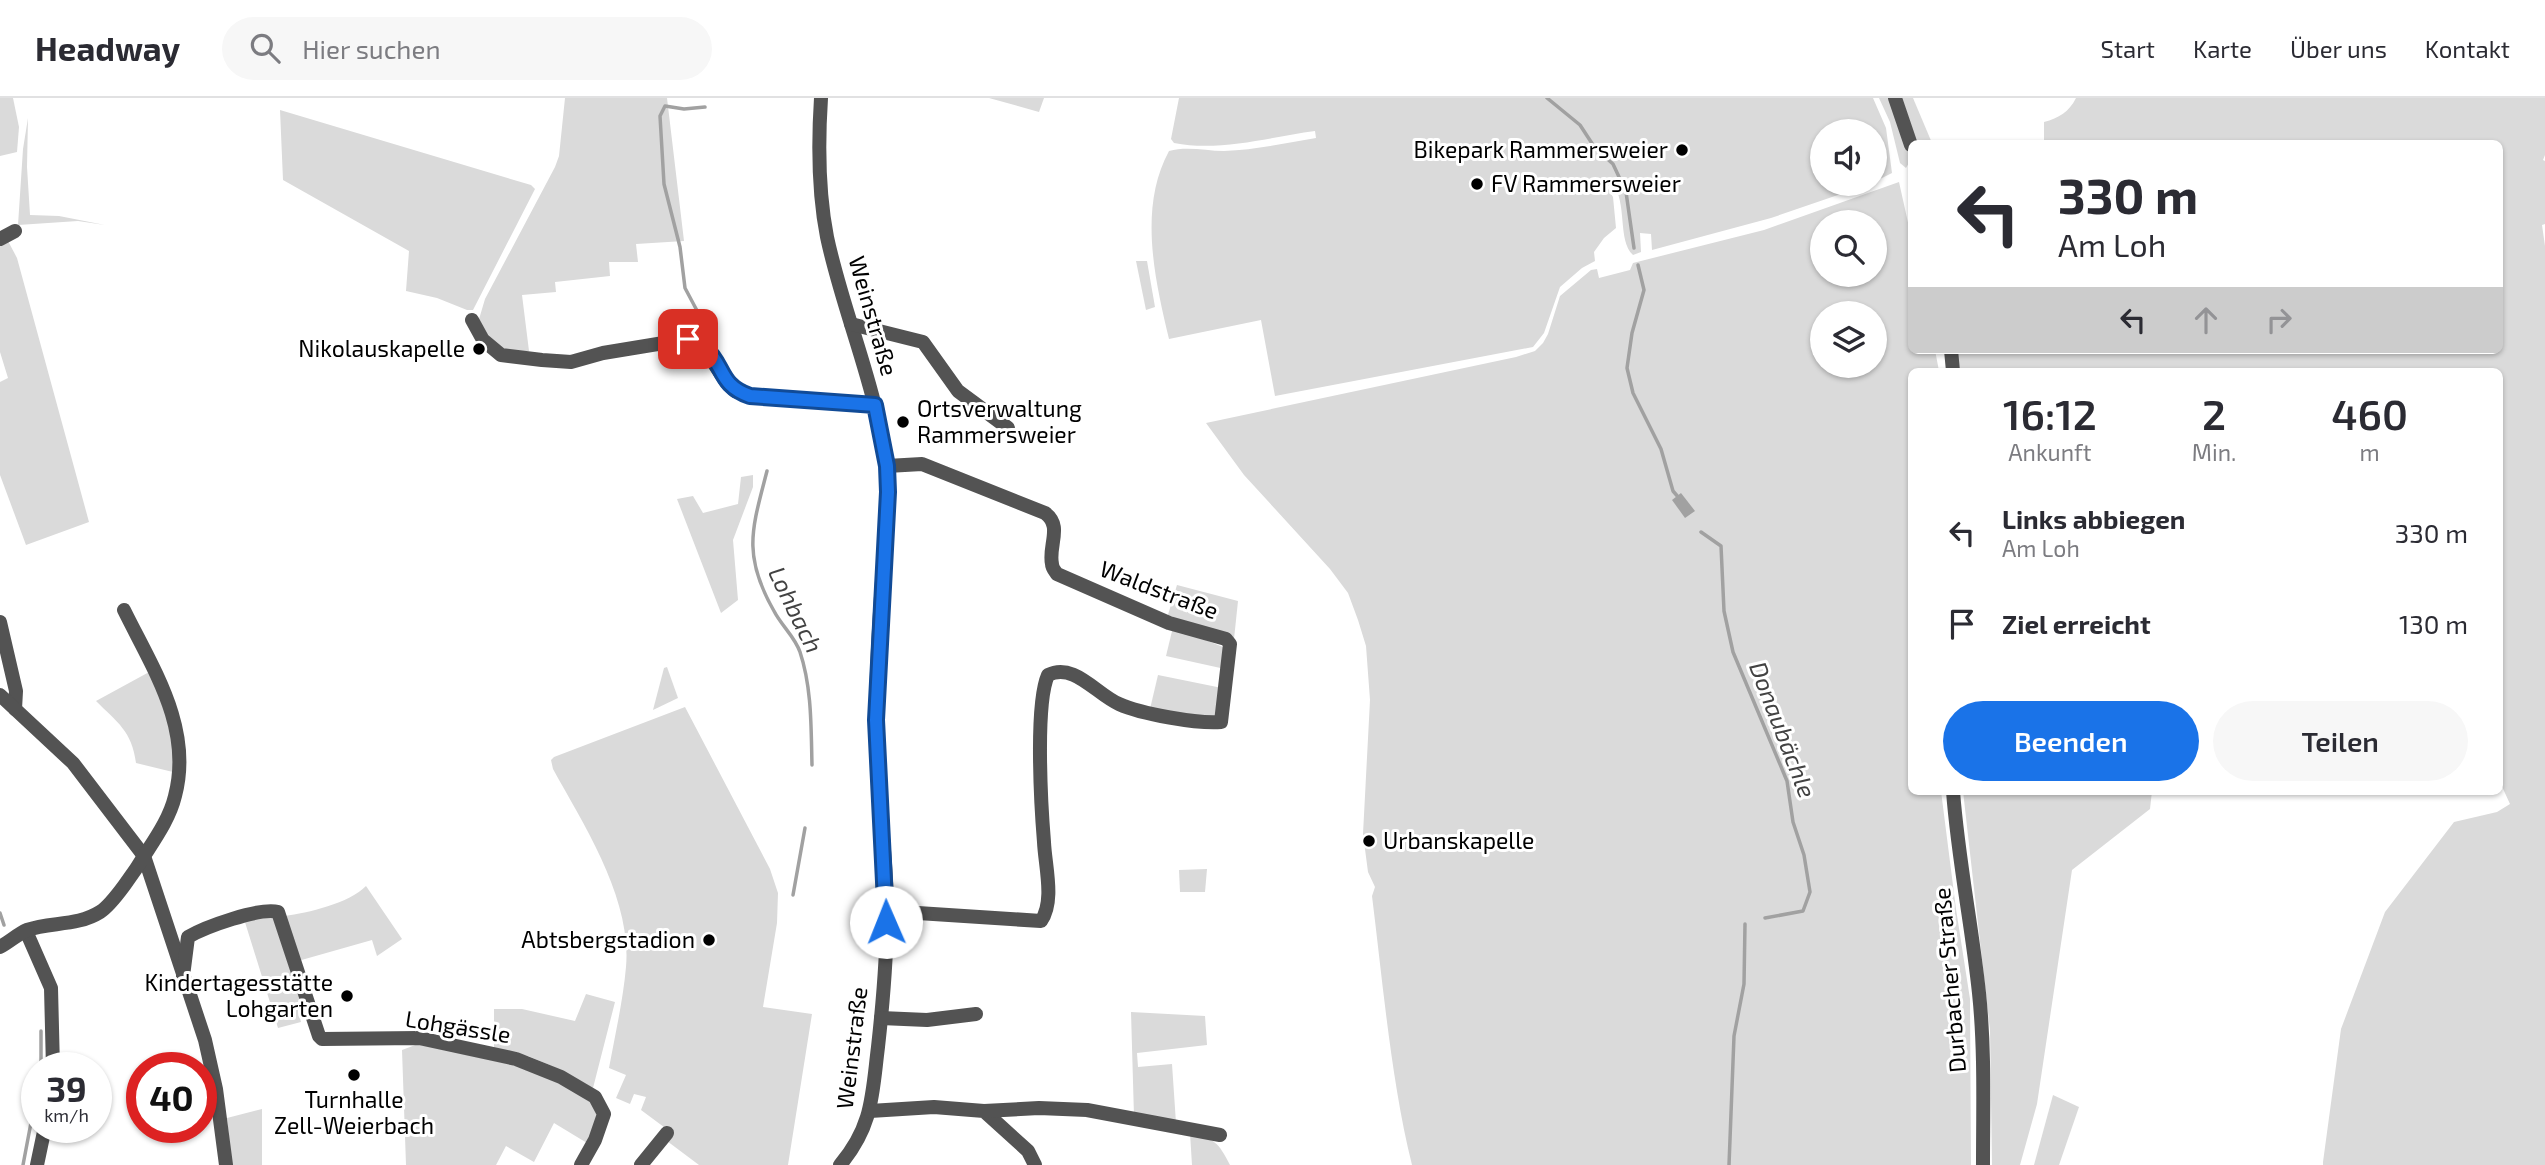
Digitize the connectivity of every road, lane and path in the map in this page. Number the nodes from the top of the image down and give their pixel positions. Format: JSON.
{"nodes":[{"id":1,"x":821,"y":98,"type":"edge"},
{"id":2,"x":1895,"y":98,"type":"edge"},
{"id":3,"x":1909,"y":140,"type":"edge"},
{"id":4,"x":15,"y":231,"type":"dead end"},
{"id":5,"x":0,"y":239,"type":"edge"},
{"id":6,"x":472,"y":320,"type":"dead end"},
{"id":7,"x":851,"y":324,"type":"junction"},
{"id":8,"x":875,"y":405,"type":"junction"},
{"id":9,"x":1008,"y":428,"type":"dead end"},
{"id":10,"x":887,"y":466,"type":"junction"},
{"id":11,"x":124,"y":610,"type":"dead end"},
{"id":12,"x":0,"y":622,"type":"edge"},
{"id":13,"x":0,"y":695,"type":"edge"},
{"id":14,"x":15,"y":709,"type":"junction"},
{"id":15,"x":1954,"y":795,"type":"edge"},
{"id":16,"x":144,"y":856,"type":"junction"},
{"id":17,"x":887,"y":911,"type":"junction"},
{"id":18,"x":26,"y":931,"type":"junction"},
{"id":19,"x":1,"y":943,"type":"edge"},
{"id":20,"x":183,"y":976,"type":"junction"},
{"id":21,"x":976,"y":1014,"type":"dead end"},
{"id":22,"x":881,"y":1018,"type":"junction"},
{"id":23,"x":53,"y":1052,"type":"edge"},
{"id":24,"x":870,"y":1111,"type":"junction"},
{"id":25,"x":984,"y":1111,"type":"junction"},
{"id":26,"x":667,"y":1133,"type":"dead end"},
{"id":27,"x":1220,"y":1135,"type":"dead end"},
{"id":28,"x":42,"y":1143,"type":"edge"},
{"id":29,"x":37,"y":1165,"type":"edge"},
{"id":30,"x":226,"y":1165,"type":"edge"},
{"id":31,"x":581,"y":1165,"type":"edge"},
{"id":32,"x":641,"y":1165,"type":"edge"},
{"id":33,"x":840,"y":1165,"type":"edge"},
{"id":34,"x":1035,"y":1165,"type":"edge"},
{"id":35,"x":1983,"y":1165,"type":"edge"}],
"edges":[{"from":1,"to":7,"type":"street","name":"Weinstraße"},
{"from":2,"to":3,"type":"street"},
{"from":4,"to":5,"type":"street"},
{"from":6,"to":8,"type":"street"},
{"from":7,"to":8,"type":"street","name":"Weinstraße"},
{"from":7,"to":9,"type":"street"},
{"from":8,"to":10,"type":"street","name":"Weinstraße"},
{"from":10,"to":17,"type":"street","name":"Weinstraße"},
{"from":10,"to":17,"type":"street","name":"Waldstraße"},
{"from":11,"to":16,"type":"street"},
{"from":12,"to":14,"type":"street"},
{"from":13,"to":14,"type":"street"},
{"from":14,"to":16,"type":"street"},
{"from":15,"to":35,"type":"street","name":"Durbacher Straße"},
{"from":16,"to":18,"type":"street"},
{"from":16,"to":20,"type":"street"},
{"from":17,"to":22,"type":"street","name":"Weinstraße"},
{"from":18,"to":19,"type":"street"},
{"from":18,"to":23,"type":"street"},
{"from":20,"to":30,"type":"street"},
{"from":20,"to":31,"type":"street","name":"Lohgässle"},
{"from":21,"to":22,"type":"street"},
{"from":22,"to":24,"type":"street","name":"Weinstraße"},
{"from":24,"to":25,"type":"street"},
{"from":24,"to":33,"type":"street","name":"Weinstraße"},
{"from":25,"to":27,"type":"street"},
{"from":25,"to":34,"type":"street"},
{"from":26,"to":32,"type":"street"},
{"from":28,"to":29,"type":"street"}]}
